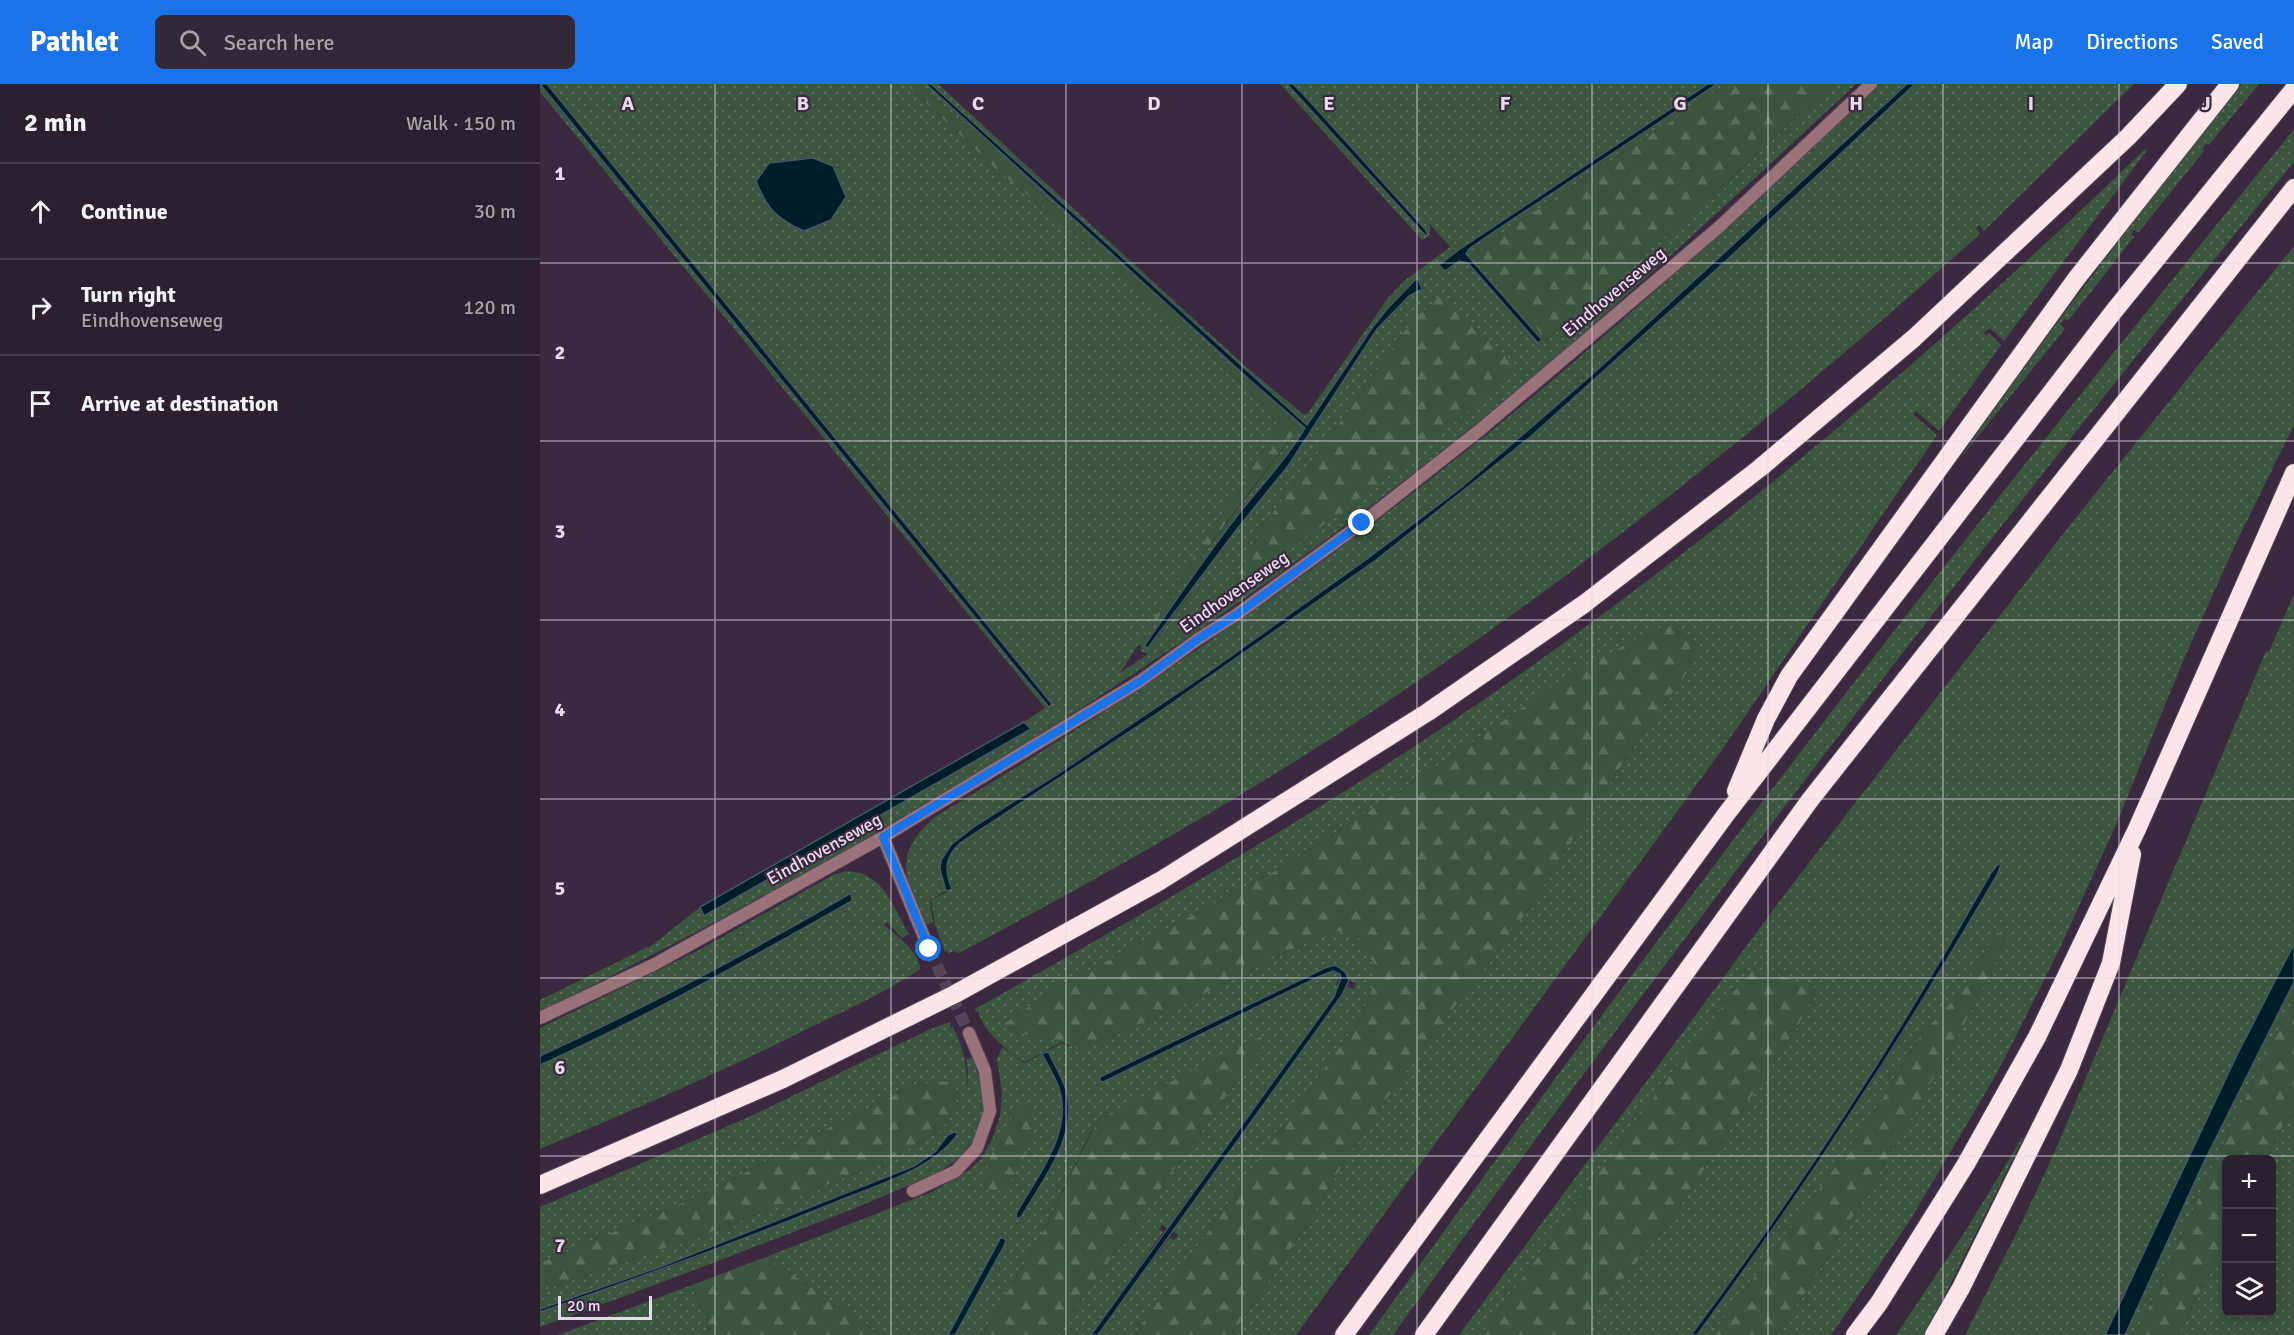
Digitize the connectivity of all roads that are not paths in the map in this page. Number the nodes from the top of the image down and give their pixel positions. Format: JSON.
{"nodes":[{"id":1,"x":1871,"y":84,"type":"edge"},
{"id":2,"x":2178,"y":84,"type":"edge"},
{"id":3,"x":2230,"y":84,"type":"edge"},
{"id":4,"x":2294,"y":89,"type":"edge"},
{"id":5,"x":2294,"y":188,"type":"edge"},
{"id":6,"x":2294,"y":473,"type":"edge"},
{"id":7,"x":1727,"y":813,"type":"junction"},
{"id":8,"x":2137,"y":829,"type":"junction"},
{"id":9,"x":883,"y":837,"type":"junction"},
{"id":10,"x":929,"y":949,"type":"tunnel mouth"},
{"id":11,"x":540,"y":1018,"type":"edge"},
{"id":12,"x":969,"y":1033,"type":"tunnel mouth"},
{"id":13,"x":540,"y":1185,"type":"edge"},
{"id":14,"x":913,"y":1191,"type":"dead end"},
{"id":15,"x":1344,"y":1335,"type":"edge"},
{"id":16,"x":1424,"y":1335,"type":"edge"},
{"id":17,"x":1855,"y":1335,"type":"edge"},
{"id":18,"x":1934,"y":1335,"type":"edge"}],
"edges":[{"from":1,"to":9,"type":"street","name":"Eindhovenseweg"},
{"from":2,"to":13,"type":"highway"},
{"from":3,"to":7,"type":"highway"},
{"from":4,"to":7,"type":"highway"},
{"from":5,"to":16,"type":"highway"},
{"from":6,"to":8,"type":"highway"},
{"from":7,"to":15,"type":"highway"},
{"from":8,"to":17,"type":"highway"},
{"from":8,"to":18,"type":"highway"},
{"from":9,"to":10,"type":"street"},
{"from":9,"to":11,"type":"street","name":"Eindhovenseweg"},
{"from":12,"to":14,"type":"street"}]}
